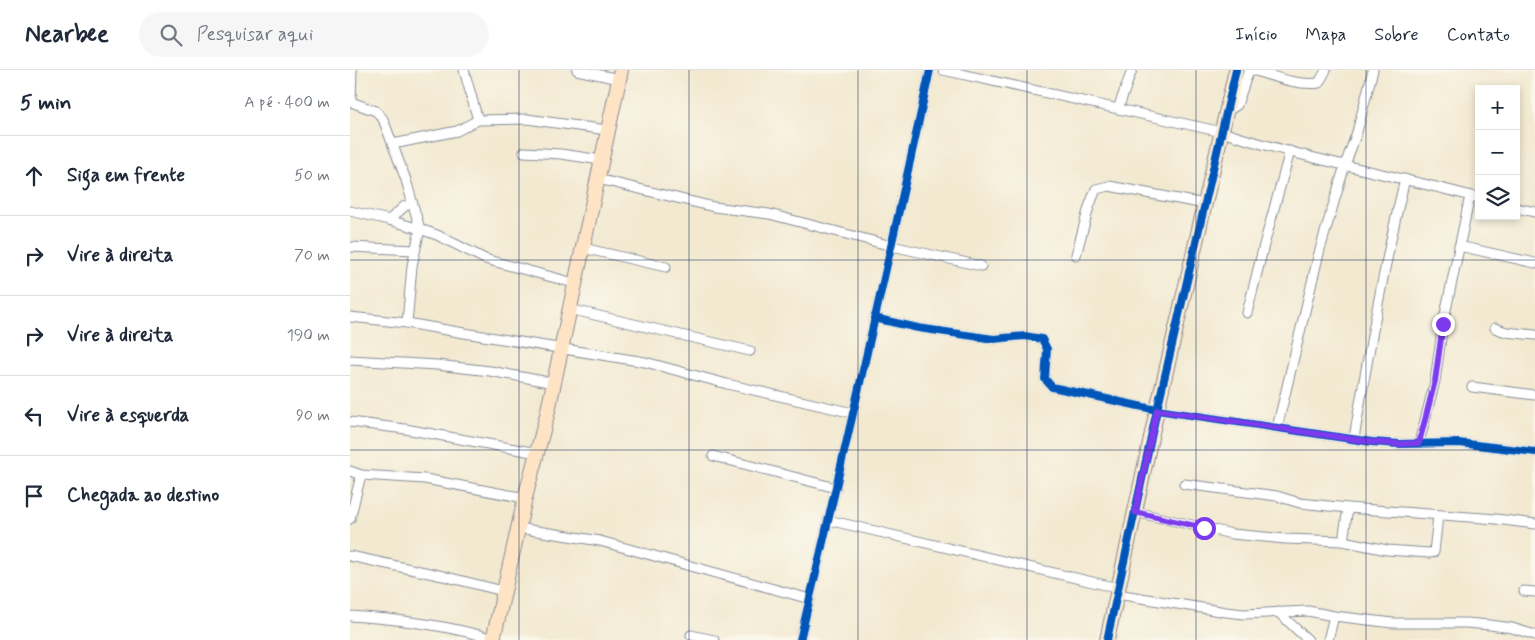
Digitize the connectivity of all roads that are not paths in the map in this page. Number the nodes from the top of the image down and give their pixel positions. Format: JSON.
{"nodes":[{"id":1,"x":352,"y":70,"type":"edge"},
{"id":2,"x":464,"y":70,"type":"edge"},
{"id":3,"x":577,"y":70,"type":"edge"},
{"id":4,"x":930,"y":70,"type":"edge"},
{"id":5,"x":943,"y":70,"type":"edge"},
{"id":6,"x":1132,"y":70,"type":"edge"},
{"id":7,"x":1236,"y":70,"type":"edge"},
{"id":8,"x":1250,"y":70,"type":"edge"},
{"id":9,"x":1326,"y":70,"type":"edge"},
{"id":10,"x":1372,"y":70,"type":"edge"},
{"id":11,"x":620,"y":74,"type":"edge"},
{"id":12,"x":351,"y":104,"type":"edge"},
{"id":13,"x":1118,"y":109,"type":"junction"},
{"id":14,"x":1226,"y":112,"type":"junction"},
{"id":15,"x":478,"y":120,"type":"junction"},
{"id":16,"x":607,"y":130,"type":"junction"},
{"id":17,"x":1222,"y":132,"type":"junction"},
{"id":18,"x":393,"y":144,"type":"junction"},
{"id":19,"x":1290,"y":151,"type":"junction"},
{"id":20,"x":524,"y":152,"type":"dead end"},
{"id":21,"x":601,"y":160,"type":"junction"},
{"id":22,"x":1345,"y":165,"type":"junction"},
{"id":23,"x":598,"y":179,"type":"junction"},
{"id":24,"x":1405,"y":179,"type":"junction"},
{"id":25,"x":1474,"y":197,"type":"edge"},
{"id":26,"x":412,"y":204,"type":"junction"},
{"id":27,"x":1205,"y":204,"type":"junction"},
{"id":28,"x":1520,"y":209,"type":"edge"},
{"id":29,"x":350,"y":211,"type":"edge"},
{"id":30,"x":1535,"y":212,"type":"edge"},
{"id":31,"x":389,"y":220,"type":"junction"},
{"id":32,"x":420,"y":229,"type":"junction"},
{"id":33,"x":892,"y":246,"type":"junction"},
{"id":34,"x":1459,"y":246,"type":"junction"},
{"id":35,"x":350,"y":247,"type":"edge"},
{"id":36,"x":583,"y":248,"type":"junction"},
{"id":37,"x":415,"y":250,"type":"junction"},
{"id":38,"x":1076,"y":255,"type":"dead end"},
{"id":39,"x":1535,"y":262,"type":"edge"},
{"id":40,"x":666,"y":266,"type":"dead end"},
{"id":41,"x":981,"y":266,"type":"dead end"},
{"id":42,"x":574,"y":283,"type":"junction"},
{"id":43,"x":569,"y":309,"type":"junction"},
{"id":44,"x":1247,"y":313,"type":"dead end"},
{"id":45,"x":350,"y":317,"type":"edge"},
{"id":46,"x":874,"y":318,"type":"junction"},
{"id":47,"x":407,"y":322,"type":"junction"},
{"id":48,"x":1495,"y":328,"type":"dead end"},
{"id":49,"x":1535,"y":335,"type":"edge"},
{"id":50,"x":561,"y":348,"type":"junction"},
{"id":51,"x":750,"y":351,"type":"dead end"},
{"id":52,"x":350,"y":360,"type":"edge"},
{"id":53,"x":554,"y":383,"type":"junction"},
{"id":54,"x":1472,"y":387,"type":"dead end"},
{"id":55,"x":1535,"y":395,"type":"edge"},
{"id":56,"x":1157,"y":410,"type":"junction"},
{"id":57,"x":853,"y":412,"type":"junction"},
{"id":58,"x":350,"y":422,"type":"edge"},
{"id":59,"x":1277,"y":428,"type":"junction"},
{"id":60,"x":1354,"y":438,"type":"junction"},
{"id":61,"x":1419,"y":443,"type":"junction"},
{"id":62,"x":536,"y":453,"type":"junction"},
{"id":63,"x":1535,"y":453,"type":"edge"},
{"id":64,"x":713,"y":456,"type":"dead end"},
{"id":65,"x":350,"y":471,"type":"edge"},
{"id":66,"x":361,"y":475,"type":"junction"},
{"id":67,"x":1184,"y":484,"type":"dead end"},
{"id":68,"x":836,"y":488,"type":"junction"},
{"id":69,"x":525,"y":498,"type":"junction"},
{"id":70,"x":1348,"y":508,"type":"junction"},
{"id":71,"x":1135,"y":512,"type":"junction"},
{"id":72,"x":1438,"y":516,"type":"junction"},
{"id":73,"x":350,"y":519,"type":"edge"},
{"id":74,"x":828,"y":520,"type":"junction"},
{"id":75,"x":1535,"y":524,"type":"edge"},
{"id":76,"x":518,"y":528,"type":"junction"},
{"id":77,"x":1343,"y":541,"type":"junction"},
{"id":78,"x":350,"y":556,"type":"edge"},
{"id":79,"x":503,"y":591,"type":"junction"},
{"id":80,"x":1118,"y":591,"type":"junction"},
{"id":81,"x":1524,"y":591,"type":"dead end"},
{"id":82,"x":1535,"y":592,"type":"edge"},
{"id":83,"x":810,"y":599,"type":"junction"},
{"id":84,"x":1278,"y":612,"type":"junction"},
{"id":85,"x":350,"y":616,"type":"edge"},
{"id":86,"x":1334,"y":616,"type":"junction"},
{"id":87,"x":691,"y":634,"type":"dead end"},
{"id":88,"x":1534,"y":636,"type":"edge"},
{"id":89,"x":493,"y":639,"type":"edge"},
{"id":90,"x":714,"y":640,"type":"edge"},
{"id":91,"x":800,"y":640,"type":"edge"},
{"id":92,"x":1107,"y":640,"type":"edge"},
{"id":93,"x":1308,"y":640,"type":"edge"},
{"id":94,"x":1328,"y":640,"type":"edge"}],
"edges":[{"from":1,"to":12,"type":"street"},
{"from":2,"to":15,"type":"street"},
{"from":3,"to":11,"type":"street"},
{"from":4,"to":33,"type":"street"},
{"from":5,"to":13,"type":"street"},
{"from":6,"to":13,"type":"street"},
{"from":7,"to":14,"type":"street"},
{"from":8,"to":9,"type":"street"},
{"from":8,"to":14,"type":"street"},
{"from":10,"to":22,"type":"street"},
{"from":11,"to":16,"type":"street"},
{"from":12,"to":18,"type":"street"},
{"from":13,"to":17,"type":"street"},
{"from":14,"to":17,"type":"street"},
{"from":15,"to":16,"type":"street"},
{"from":15,"to":18,"type":"street"},
{"from":16,"to":21,"type":"street"},
{"from":17,"to":19,"type":"street"},
{"from":17,"to":27,"type":"street"},
{"from":18,"to":26,"type":"street"},
{"from":19,"to":22,"type":"street"},
{"from":19,"to":44,"type":"street"},
{"from":20,"to":21,"type":"street"},
{"from":21,"to":23,"type":"street"},
{"from":22,"to":24,"type":"street"},
{"from":22,"to":59,"type":"street"},
{"from":23,"to":33,"type":"street"},
{"from":23,"to":36,"type":"street"},
{"from":24,"to":25,"type":"street"},
{"from":24,"to":60,"type":"street"},
{"from":25,"to":34,"type":"street"},
{"from":26,"to":31,"type":"street"},
{"from":26,"to":32,"type":"street"},
{"from":27,"to":38,"type":"street"},
{"from":27,"to":56,"type":"street"},
{"from":28,"to":30,"type":"street"},
{"from":29,"to":31,"type":"street"},
{"from":31,"to":32,"type":"street"},
{"from":32,"to":37,"type":"street"},
{"from":32,"to":42,"type":"street"},
{"from":33,"to":41,"type":"street"},
{"from":33,"to":46,"type":"street"},
{"from":34,"to":39,"type":"street"},
{"from":34,"to":61,"type":"street"},
{"from":35,"to":37,"type":"street"},
{"from":36,"to":40,"type":"street"},
{"from":36,"to":42,"type":"street"},
{"from":37,"to":47,"type":"street"},
{"from":42,"to":43,"type":"street"},
{"from":43,"to":50,"type":"street"},
{"from":43,"to":51,"type":"street"},
{"from":45,"to":47,"type":"street"},
{"from":46,"to":56,"type":"street"},
{"from":46,"to":57,"type":"street"},
{"from":47,"to":50,"type":"street"},
{"from":48,"to":49,"type":"street"},
{"from":50,"to":53,"type":"street"},
{"from":50,"to":57,"type":"street"},
{"from":52,"to":53,"type":"street"},
{"from":53,"to":62,"type":"street"},
{"from":54,"to":55,"type":"street"},
{"from":56,"to":59,"type":"street"},
{"from":56,"to":71,"type":"street"},
{"from":57,"to":68,"type":"street"},
{"from":58,"to":62,"type":"street"},
{"from":59,"to":60,"type":"street"},
{"from":60,"to":61,"type":"street"},
{"from":61,"to":63,"type":"street"},
{"from":62,"to":69,"type":"street"},
{"from":64,"to":68,"type":"street"},
{"from":65,"to":66,"type":"street"},
{"from":66,"to":69,"type":"street"},
{"from":66,"to":73,"type":"street"},
{"from":67,"to":70,"type":"street"},
{"from":68,"to":74,"type":"street"},
{"from":69,"to":76,"type":"street"},
{"from":70,"to":72,"type":"street"},
{"from":70,"to":77,"type":"street"},
{"from":71,"to":77,"type":"street"},
{"from":71,"to":80,"type":"street"},
{"from":72,"to":75,"type":"street"},
{"from":72,"to":77,"type":"street"},
{"from":74,"to":80,"type":"street"},
{"from":74,"to":83,"type":"street"},
{"from":76,"to":79,"type":"street"},
{"from":76,"to":83,"type":"street"},
{"from":78,"to":79,"type":"street"},
{"from":79,"to":89,"type":"street"},
{"from":80,"to":84,"type":"street"},
{"from":80,"to":92,"type":"street"},
{"from":81,"to":82,"type":"street"},
{"from":83,"to":91,"type":"street"},
{"from":84,"to":86,"type":"street"},
{"from":84,"to":93,"type":"street"},
{"from":85,"to":89,"type":"street"},
{"from":86,"to":88,"type":"street"},
{"from":86,"to":94,"type":"street"},
{"from":87,"to":90,"type":"street"}]}
